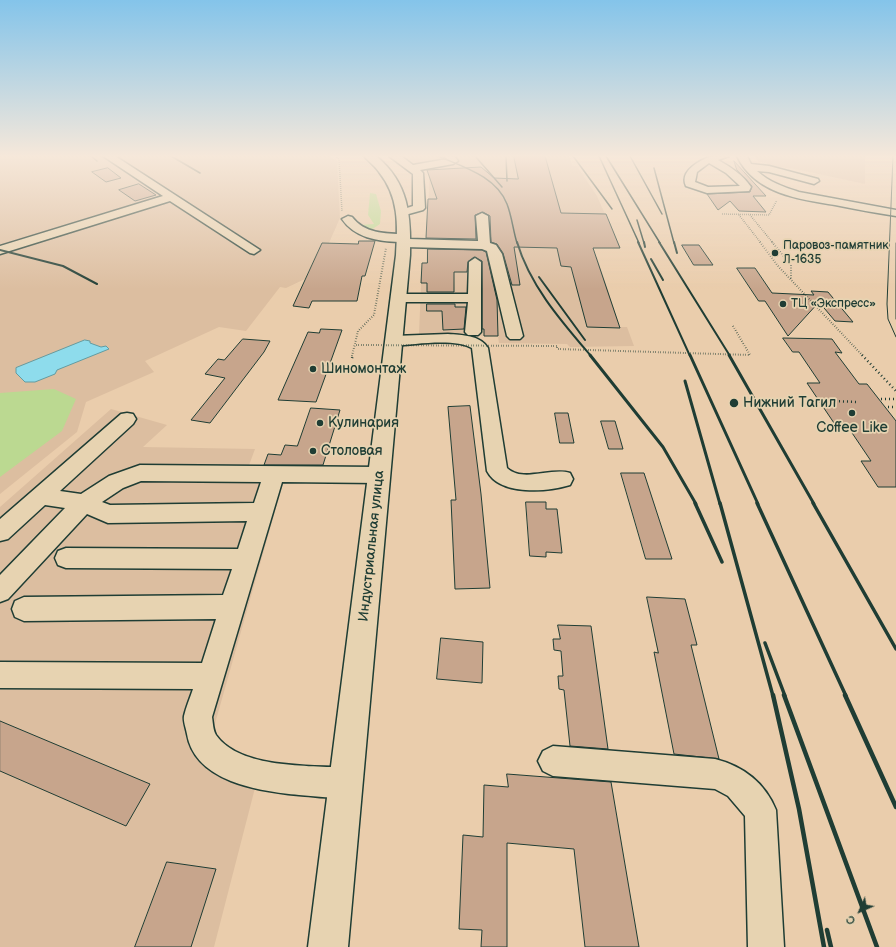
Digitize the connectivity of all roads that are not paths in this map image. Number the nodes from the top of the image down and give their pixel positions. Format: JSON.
{"nodes":[{"id":1,"x":161,"y":200,"type":"edge"},
{"id":2,"x":176,"y":200,"type":"edge"},
{"id":3,"x":402,"y":200,"type":"edge"},
{"id":4,"x":420,"y":200,"type":"edge"},
{"id":5,"x":826,"y":200,"type":"edge"},
{"id":6,"x":405,"y":212,"type":"junction"},
{"id":7,"x":896,"y":213,"type":"edge"},
{"id":8,"x":482,"y":216,"type":"dead end"},
{"id":9,"x":348,"y":219,"type":"dead end"},
{"id":10,"x":404,"y":241,"type":"junction"},
{"id":11,"x":484,"y":245,"type":"junction"},
{"id":12,"x":0,"y":250,"type":"edge"},
{"id":13,"x":254,"y":250,"type":"dead end"},
{"id":14,"x":475,"y":262,"type":"dead end"},
{"id":15,"x":398,"y":298,"type":"junction"},
{"id":16,"x":475,"y":298,"type":"junction"},
{"id":17,"x":473,"y":332,"type":"dead end"},
{"id":18,"x":515,"y":336,"type":"dead end"},
{"id":19,"x":394,"y":341,"type":"junction"},
{"id":20,"x":127,"y":419,"type":"dead end"},
{"id":21,"x":379,"y":475,"type":"junction"},
{"id":22,"x":274,"y":476,"type":"junction"},
{"id":23,"x":563,"y":479,"type":"dead end"},
{"id":24,"x":43,"y":496,"type":"junction"},
{"id":25,"x":84,"y":503,"type":"junction"},
{"id":26,"x":260,"y":512,"type":"junction"},
{"id":27,"x":0,"y":532,"type":"edge"},
{"id":28,"x":66,"y":558,"type":"dead end"},
{"id":29,"x":247,"y":558,"type":"junction"},
{"id":30,"x":0,"y":591,"type":"edge"},
{"id":31,"x":232,"y":607,"type":"junction"},
{"id":32,"x":24,"y":609,"type":"dead end"},
{"id":33,"x":0,"y":675,"type":"edge"},
{"id":34,"x":211,"y":676,"type":"junction"},
{"id":35,"x":553,"y":761,"type":"dead end"},
{"id":36,"x":346,"y":783,"type":"junction"},
{"id":37,"x":328,"y":947,"type":"edge"},
{"id":38,"x":766,"y":947,"type":"edge"}],
"edges":[{"from":1,"to":12,"type":"street"},
{"from":2,"to":13,"type":"street"},
{"from":3,"to":6,"type":"main road","name":"Индустриальная улица"},
{"from":4,"to":6,"type":"street"},
{"from":5,"to":7,"type":"street"},
{"from":6,"to":10,"type":"main road","name":"Индустриальная улица"},
{"from":8,"to":11,"type":"street"},
{"from":9,"to":10,"type":"street"},
{"from":10,"to":11,"type":"street"},
{"from":10,"to":15,"type":"main road","name":"Индустриальная улица"},
{"from":11,"to":18,"type":"street"},
{"from":14,"to":16,"type":"street"},
{"from":15,"to":16,"type":"street"},
{"from":15,"to":19,"type":"main road","name":"Индустриальная улица"},
{"from":16,"to":17,"type":"street"},
{"from":19,"to":21,"type":"main road","name":"Индустриальная улица"},
{"from":19,"to":23,"type":"street"},
{"from":20,"to":24,"type":"street"},
{"from":21,"to":22,"type":"street"},
{"from":21,"to":36,"type":"main road","name":"Индустриальная улица"},
{"from":22,"to":25,"type":"street"},
{"from":22,"to":26,"type":"street"},
{"from":24,"to":25,"type":"street"},
{"from":24,"to":27,"type":"street"},
{"from":25,"to":26,"type":"street"},
{"from":25,"to":30,"type":"street"},
{"from":26,"to":29,"type":"street"},
{"from":28,"to":29,"type":"street"},
{"from":29,"to":31,"type":"street"},
{"from":31,"to":32,"type":"street"},
{"from":31,"to":34,"type":"street"},
{"from":33,"to":34,"type":"street"},
{"from":34,"to":36,"type":"street"},
{"from":35,"to":38,"type":"street"},
{"from":36,"to":37,"type":"main road","name":"Индустриальная улица"}]}
